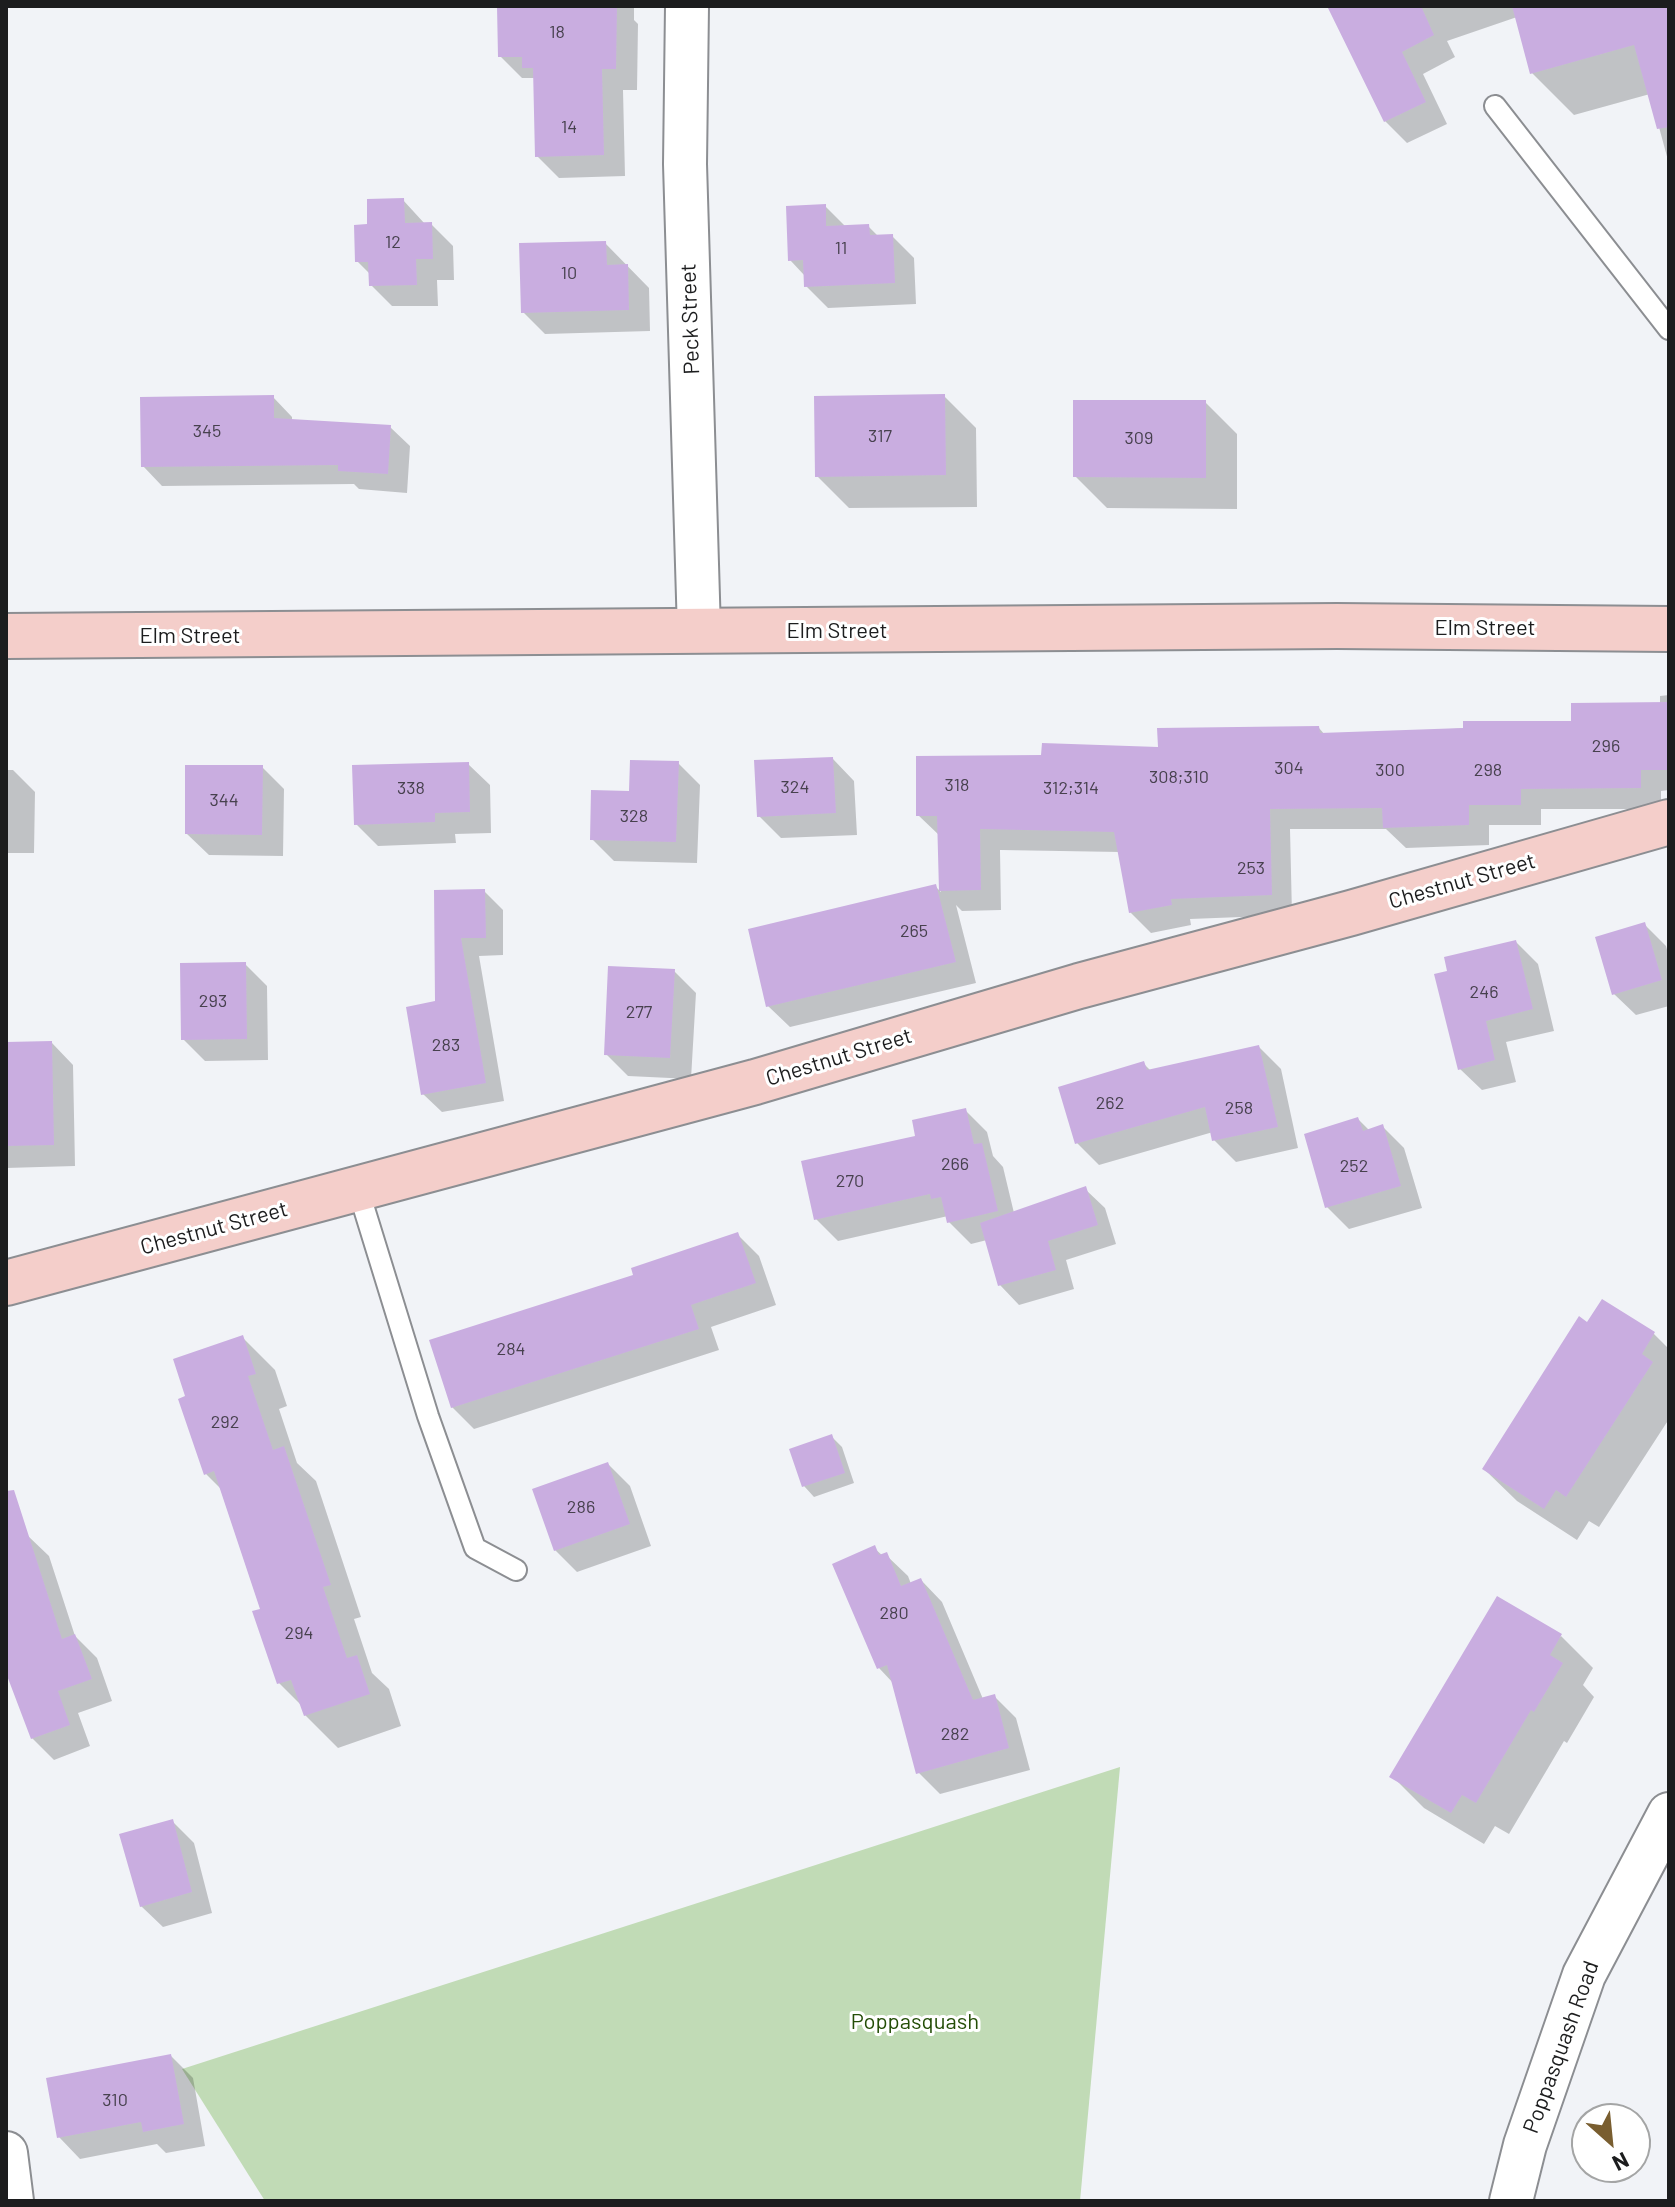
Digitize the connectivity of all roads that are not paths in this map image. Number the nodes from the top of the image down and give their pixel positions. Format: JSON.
{"nodes":[{"id":1,"x":687,"y":6,"type":"edge"},
{"id":2,"x":1495,"y":106,"type":"dead end"},
{"id":3,"x":1669,"y":329,"type":"edge"},
{"id":4,"x":1669,"y":629,"type":"edge"},
{"id":5,"x":699,"y":631,"type":"junction"},
{"id":6,"x":6,"y":636,"type":"edge"},
{"id":7,"x":1669,"y":822,"type":"edge"},
{"id":8,"x":358,"y":1189,"type":"junction"},
{"id":9,"x":6,"y":1283,"type":"edge"},
{"id":10,"x":516,"y":1570,"type":"dead end"},
{"id":11,"x":1669,"y":1814,"type":"edge"},
{"id":12,"x":6,"y":2153,"type":"edge"},
{"id":13,"x":12,"y":2201,"type":"edge"},
{"id":14,"x":1511,"y":2201,"type":"edge"}],
"edges":[{"from":1,"to":5,"type":"street","name":"Peck Street"},
{"from":2,"to":3,"type":"lane"},
{"from":4,"to":5,"type":"street","name":"Elm Street"},
{"from":5,"to":6,"type":"street","name":"Elm Street"},
{"from":7,"to":8,"type":"street","name":"Chestnut Street"},
{"from":8,"to":9,"type":"street","name":"Chestnut Street"},
{"from":8,"to":10,"type":"lane"},
{"from":11,"to":14,"type":"street","name":"Poppasquash Road"},
{"from":12,"to":13,"type":"street"}]}
